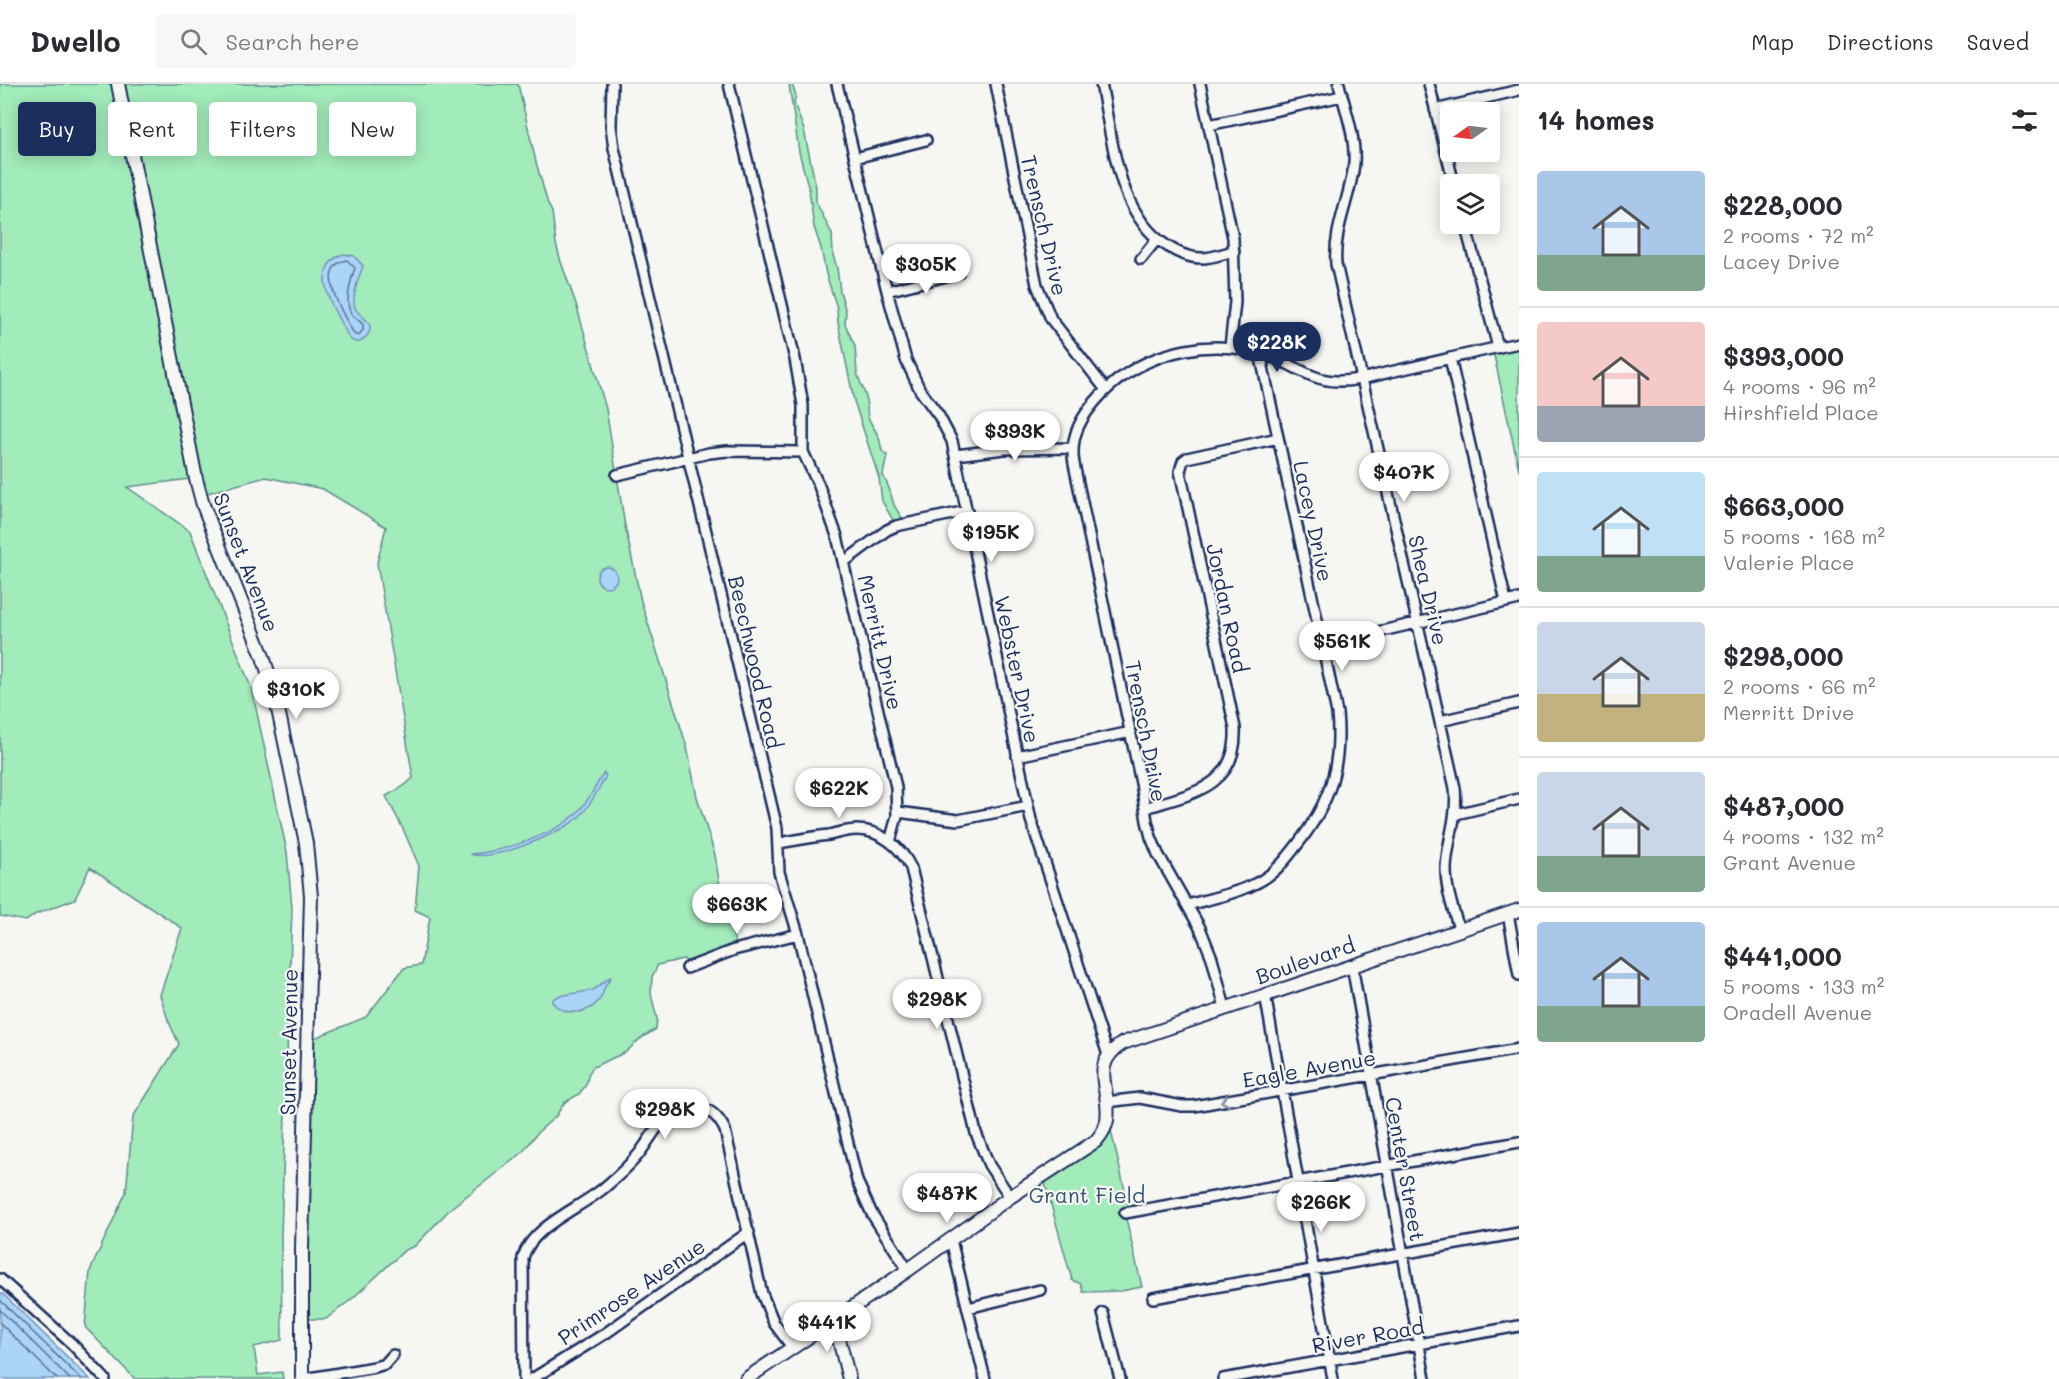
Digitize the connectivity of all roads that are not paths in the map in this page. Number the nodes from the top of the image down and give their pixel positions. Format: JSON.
{"nodes":[{"id":1,"x":118,"y":84,"type":"edge"},
{"id":2,"x":612,"y":84,"type":"edge"},
{"id":3,"x":729,"y":84,"type":"edge"},
{"id":4,"x":837,"y":84,"type":"edge"},
{"id":5,"x":996,"y":84,"type":"edge"},
{"id":6,"x":1101,"y":84,"type":"edge"},
{"id":7,"x":1200,"y":84,"type":"edge"},
{"id":8,"x":1339,"y":84,"type":"edge"},
{"id":9,"x":1429,"y":84,"type":"edge"},
{"id":10,"x":1519,"y":90,"type":"edge"},
{"id":11,"x":1342,"y":96,"type":"junction"},
{"id":12,"x":1435,"y":110,"type":"junction"},
{"id":13,"x":1209,"y":125,"type":"junction"},
{"id":14,"x":926,"y":140,"type":"dead end"},
{"id":15,"x":855,"y":158,"type":"junction"},
{"id":16,"x":1451,"y":174,"type":"edge"},
{"id":17,"x":1468,"y":234,"type":"edge"},
{"id":18,"x":1157,"y":239,"type":"junction"},
{"id":19,"x":1234,"y":251,"type":"junction"},
{"id":20,"x":1141,"y":259,"type":"dead end"},
{"id":21,"x":958,"y":273,"type":"dead end"},
{"id":22,"x":886,"y":291,"type":"junction"},
{"id":23,"x":1519,"y":343,"type":"edge"},
{"id":24,"x":1230,"y":347,"type":"junction"},
{"id":25,"x":1498,"y":347,"type":"junction"},
{"id":26,"x":1260,"y":353,"type":"junction"},
{"id":27,"x":1450,"y":358,"type":"junction"},
{"id":28,"x":1362,"y":378,"type":"junction"},
{"id":29,"x":1106,"y":390,"type":"junction"},
{"id":30,"x":1278,"y":438,"type":"junction"},
{"id":31,"x":1073,"y":448,"type":"junction"},
{"id":32,"x":803,"y":452,"type":"junction"},
{"id":33,"x":956,"y":455,"type":"junction"},
{"id":34,"x":688,"y":457,"type":"junction"},
{"id":35,"x":617,"y":475,"type":"dead end"},
{"id":36,"x":967,"y":511,"type":"junction"},
{"id":37,"x":844,"y":562,"type":"junction"},
{"id":38,"x":1519,"y":599,"type":"edge"},
{"id":39,"x":1506,"y":602,"type":"junction"},
{"id":40,"x":1418,"y":622,"type":"junction"},
{"id":41,"x":1322,"y":645,"type":"junction"},
{"id":42,"x":1519,"y":703,"type":"edge"},
{"id":43,"x":1440,"y":721,"type":"junction"},
{"id":44,"x":1131,"y":732,"type":"junction"},
{"id":45,"x":1017,"y":756,"type":"junction"},
{"id":46,"x":1519,"y":799,"type":"edge"},
{"id":47,"x":1028,"y":806,"type":"junction"},
{"id":48,"x":1145,"y":808,"type":"junction"},
{"id":49,"x":898,"y":812,"type":"junction"},
{"id":50,"x":1456,"y":814,"type":"junction"},
{"id":51,"x":890,"y":842,"type":"junction"},
{"id":52,"x":779,"y":843,"type":"junction"},
{"id":53,"x":1188,"y":905,"type":"junction"},
{"id":54,"x":1514,"y":912,"type":"edge"},
{"id":55,"x":1459,"y":929,"type":"junction"},
{"id":56,"x":798,"y":934,"type":"junction"},
{"id":57,"x":1352,"y":965,"type":"junction"},
{"id":58,"x":687,"y":968,"type":"dead end"},
{"id":59,"x":1519,"y":975,"type":"edge"},
{"id":60,"x":1265,"y":994,"type":"junction"},
{"id":61,"x":1225,"y":1008,"type":"junction"},
{"id":62,"x":1519,"y":1049,"type":"edge"},
{"id":63,"x":1108,"y":1055,"type":"junction"},
{"id":64,"x":1371,"y":1075,"type":"junction"},
{"id":65,"x":1282,"y":1091,"type":"junction"},
{"id":66,"x":1106,"y":1102,"type":"junction"},
{"id":67,"x":1519,"y":1142,"type":"edge"},
{"id":68,"x":1387,"y":1165,"type":"junction"},
{"id":69,"x":1298,"y":1181,"type":"junction"},
{"id":70,"x":1010,"y":1197,"type":"junction"},
{"id":71,"x":1125,"y":1213,"type":"dead end"},
{"id":72,"x":749,"y":1232,"type":"junction"},
{"id":73,"x":1519,"y":1233,"type":"edge"},
{"id":74,"x":951,"y":1240,"type":"junction"},
{"id":75,"x":1403,"y":1254,"type":"junction"},
{"id":76,"x":1314,"y":1269,"type":"junction"},
{"id":77,"x":908,"y":1270,"type":"junction"},
{"id":78,"x":0,"y":1279,"type":"edge"},
{"id":79,"x":1040,"y":1290,"type":"dead end"},
{"id":80,"x":1153,"y":1298,"type":"dead end"},
{"id":81,"x":968,"y":1308,"type":"junction"},
{"id":82,"x":1103,"y":1313,"type":"dead end"},
{"id":83,"x":834,"y":1319,"type":"junction"},
{"id":84,"x":1519,"y":1326,"type":"edge"},
{"id":85,"x":1419,"y":1344,"type":"junction"},
{"id":86,"x":792,"y":1347,"type":"junction"},
{"id":87,"x":393,"y":1355,"type":"dead end"},
{"id":88,"x":1330,"y":1360,"type":"junction"},
{"id":89,"x":105,"y":1379,"type":"edge"},
{"id":90,"x":303,"y":1379,"type":"edge"},
{"id":91,"x":524,"y":1379,"type":"edge"},
{"id":92,"x":532,"y":1379,"type":"edge"},
{"id":93,"x":746,"y":1379,"type":"edge"},
{"id":94,"x":849,"y":1379,"type":"edge"},
{"id":95,"x":985,"y":1379,"type":"edge"},
{"id":96,"x":1120,"y":1379,"type":"edge"},
{"id":97,"x":1223,"y":1379,"type":"edge"},
{"id":98,"x":1333,"y":1379,"type":"edge"},
{"id":99,"x":1425,"y":1379,"type":"edge"}],
"edges":[{"from":1,"to":90,"type":"street","name":"Sunset Avenue"},
{"from":2,"to":34,"type":"street","name":"Beechwood Road"},
{"from":3,"to":32,"type":"street","name":"Merritt Drive"},
{"from":4,"to":15,"type":"street","name":"Webster Drive"},
{"from":5,"to":29,"type":"street","name":"Trensch Drive"},
{"from":6,"to":18,"type":"street"},
{"from":7,"to":13,"type":"street"},
{"from":8,"to":11,"type":"street","name":"Shea Drive"},
{"from":9,"to":12,"type":"street"},
{"from":10,"to":12,"type":"street"},
{"from":11,"to":13,"type":"street"},
{"from":11,"to":28,"type":"street","name":"Shea Drive"},
{"from":12,"to":16,"type":"street"},
{"from":13,"to":19,"type":"street"},
{"from":14,"to":15,"type":"street"},
{"from":15,"to":22,"type":"street","name":"Webster Drive"},
{"from":17,"to":25,"type":"street"},
{"from":18,"to":19,"type":"street"},
{"from":18,"to":20,"type":"street"},
{"from":19,"to":24,"type":"street"},
{"from":21,"to":22,"type":"street"},
{"from":22,"to":33,"type":"street","name":"Webster Drive"},
{"from":23,"to":25,"type":"street"},
{"from":24,"to":26,"type":"street"},
{"from":24,"to":29,"type":"street"},
{"from":25,"to":27,"type":"street"},
{"from":26,"to":28,"type":"street"},
{"from":26,"to":30,"type":"street","name":"Lacey Drive"},
{"from":27,"to":28,"type":"street"},
{"from":27,"to":39,"type":"street"},
{"from":28,"to":40,"type":"street","name":"Shea Drive"},
{"from":29,"to":31,"type":"street"},
{"from":30,"to":41,"type":"street","name":"Lacey Drive"},
{"from":30,"to":48,"type":"street","name":"Jordan Road"},
{"from":31,"to":33,"type":"street"},
{"from":31,"to":44,"type":"street","name":"Trensch Drive"},
{"from":32,"to":34,"type":"street"},
{"from":32,"to":37,"type":"street","name":"Merritt Drive"},
{"from":33,"to":36,"type":"street","name":"Webster Drive"},
{"from":34,"to":35,"type":"street"},
{"from":34,"to":52,"type":"street","name":"Beechwood Road"},
{"from":36,"to":37,"type":"street"},
{"from":36,"to":45,"type":"street","name":"Webster Drive"},
{"from":37,"to":49,"type":"street","name":"Merritt Drive"},
{"from":38,"to":39,"type":"street"},
{"from":39,"to":40,"type":"street"},
{"from":40,"to":41,"type":"street"},
{"from":40,"to":43,"type":"street","name":"Shea Drive"},
{"from":41,"to":53,"type":"street","name":"Lacey Drive"},
{"from":42,"to":43,"type":"street"},
{"from":43,"to":50,"type":"street","name":"Shea Drive"},
{"from":44,"to":45,"type":"street"},
{"from":44,"to":48,"type":"street","name":"Trensch Drive"},
{"from":45,"to":47,"type":"street","name":"Webster Drive"},
{"from":46,"to":50,"type":"street"},
{"from":47,"to":49,"type":"street"},
{"from":47,"to":63,"type":"street","name":"Webster Drive"},
{"from":48,"to":53,"type":"street","name":"Trensch Drive"},
{"from":49,"to":51,"type":"street","name":"Merritt Drive"},
{"from":50,"to":55,"type":"street","name":"Shea Drive"},
{"from":51,"to":52,"type":"street"},
{"from":51,"to":70,"type":"street"},
{"from":52,"to":56,"type":"street","name":"Beechwood Road"},
{"from":53,"to":61,"type":"street","name":"Trensch Drive"},
{"from":54,"to":55,"type":"street","name":"Boulevard"},
{"from":54,"to":59,"type":"street"},
{"from":55,"to":57,"type":"street","name":"Boulevard"},
{"from":56,"to":58,"type":"street"},
{"from":56,"to":77,"type":"street","name":"Beechwood Road"},
{"from":57,"to":60,"type":"street","name":"Boulevard"},
{"from":57,"to":64,"type":"street","name":"Center Street"},
{"from":60,"to":61,"type":"street","name":"Boulevard"},
{"from":60,"to":65,"type":"street"},
{"from":61,"to":63,"type":"street","name":"Boulevard"},
{"from":62,"to":64,"type":"street","name":"Eagle Avenue"},
{"from":63,"to":66,"type":"street"},
{"from":64,"to":65,"type":"street","name":"Eagle Avenue"},
{"from":64,"to":68,"type":"street","name":"Center Street"},
{"from":65,"to":66,"type":"street","name":"Eagle Avenue","one_way":true},
{"from":65,"to":69,"type":"street"},
{"from":66,"to":70,"type":"street"},
{"from":67,"to":68,"type":"street"},
{"from":68,"to":69,"type":"street"},
{"from":68,"to":75,"type":"street","name":"Center Street"},
{"from":69,"to":71,"type":"street"},
{"from":69,"to":76,"type":"street"},
{"from":70,"to":74,"type":"street"},
{"from":72,"to":86,"type":"street"},
{"from":72,"to":91,"type":"street"},
{"from":72,"to":92,"type":"street","name":"Primrose Avenue"},
{"from":73,"to":75,"type":"street"},
{"from":74,"to":77,"type":"street"},
{"from":74,"to":81,"type":"street"},
{"from":75,"to":76,"type":"street"},
{"from":75,"to":85,"type":"street","name":"Center Street"},
{"from":76,"to":80,"type":"street"},
{"from":76,"to":88,"type":"street"},
{"from":77,"to":83,"type":"street"},
{"from":78,"to":89,"type":"street"},
{"from":79,"to":81,"type":"street"},
{"from":81,"to":95,"type":"street"},
{"from":82,"to":96,"type":"street"},
{"from":83,"to":86,"type":"street"},
{"from":83,"to":94,"type":"street"},
{"from":84,"to":85,"type":"street","name":"River Road"},
{"from":85,"to":88,"type":"street","name":"River Road"},
{"from":85,"to":99,"type":"street","name":"Center Street"},
{"from":86,"to":93,"type":"street"},
{"from":87,"to":90,"type":"street"},
{"from":88,"to":97,"type":"street","name":"River Road"},
{"from":88,"to":98,"type":"street"}]}
